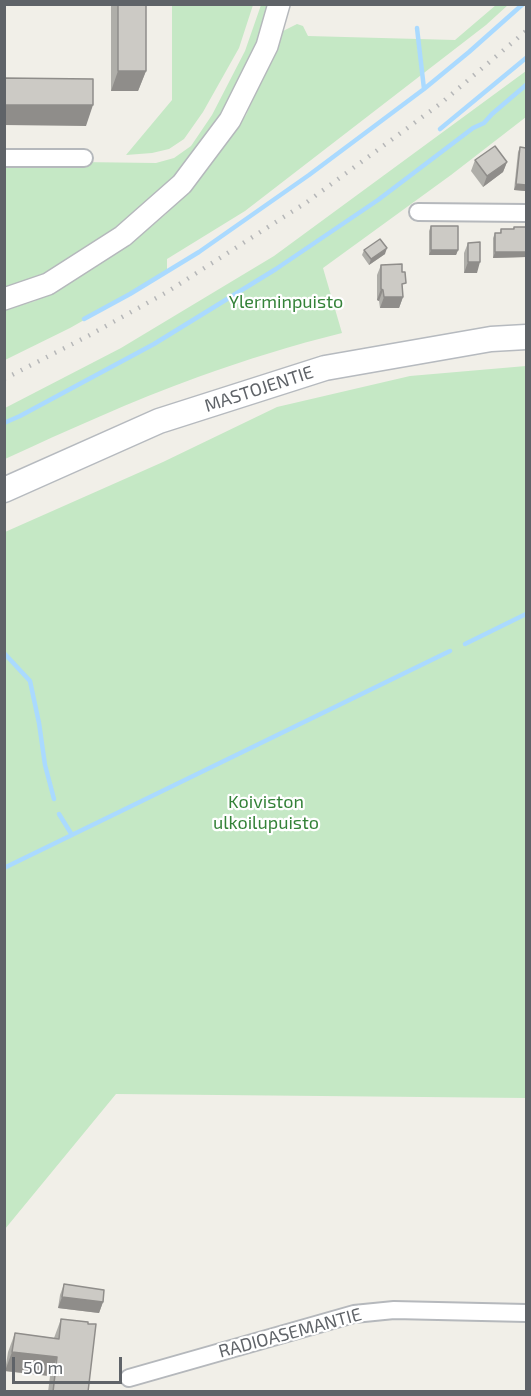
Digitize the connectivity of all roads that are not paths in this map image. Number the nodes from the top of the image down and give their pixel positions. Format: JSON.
{"nodes":[{"id":1,"x":279,"y":4,"type":"edge"},
{"id":2,"x":4,"y":158,"type":"edge"},
{"id":3,"x":84,"y":158,"type":"dead end"},
{"id":4,"x":418,"y":212,"type":"dead end"},
{"id":5,"x":526,"y":213,"type":"edge"},
{"id":6,"x":4,"y":299,"type":"edge"},
{"id":7,"x":526,"y":336,"type":"edge"},
{"id":8,"x":4,"y":490,"type":"edge"},
{"id":9,"x":526,"y":1313,"type":"edge"},
{"id":10,"x":129,"y":1378,"type":"dead end"}],
"edges":[{"from":1,"to":6,"type":"street"},
{"from":2,"to":3,"type":"street"},
{"from":4,"to":5,"type":"street"},
{"from":7,"to":8,"type":"main road","name":"MASTOJENTIE"},
{"from":9,"to":10,"type":"street","name":"RADIOASEMANTIE"}]}
